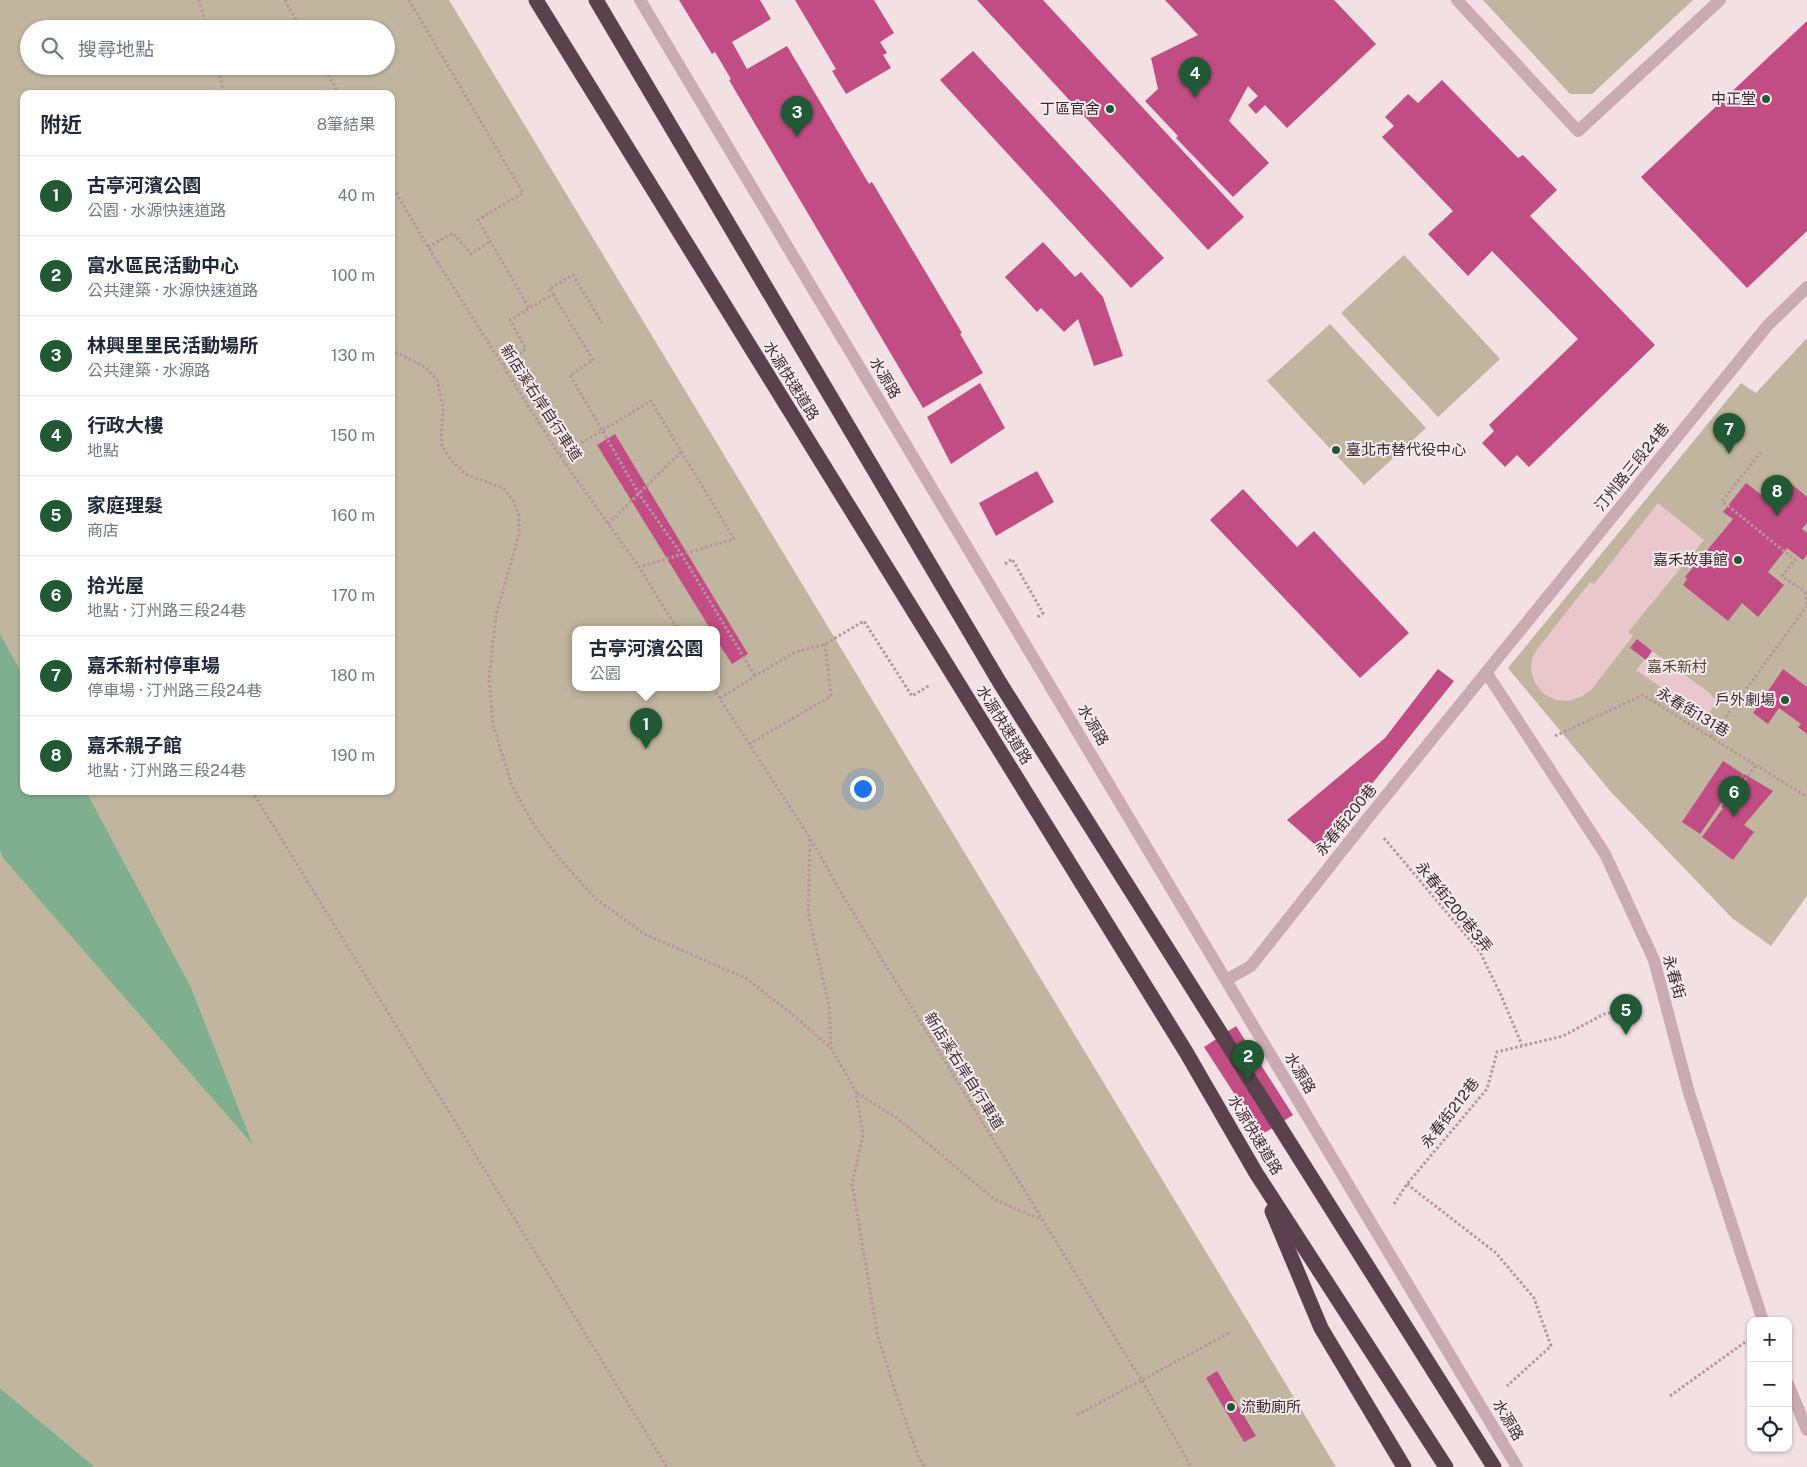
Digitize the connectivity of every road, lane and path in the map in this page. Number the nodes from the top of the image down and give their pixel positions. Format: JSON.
{"nodes":[{"id":1,"x":199,"y":0,"type":"edge"},
{"id":2,"x":285,"y":0,"type":"edge"},
{"id":3,"x":409,"y":0,"type":"edge"},
{"id":4,"x":536,"y":0,"type":"edge"},
{"id":5,"x":596,"y":0,"type":"edge"},
{"id":6,"x":640,"y":0,"type":"edge"},
{"id":7,"x":1457,"y":0,"type":"edge"},
{"id":8,"x":1720,"y":0,"type":"edge"},
{"id":9,"x":205,"y":20,"type":"edge"},
{"id":10,"x":296,"y":20,"type":"edge"},
{"id":11,"x":219,"y":75,"type":"edge"},
{"id":12,"x":328,"y":75,"type":"edge"},
{"id":13,"x":223,"y":90,"type":"edge"},
{"id":14,"x":337,"y":90,"type":"edge"},
{"id":15,"x":395,"y":191,"type":"edge"},
{"id":16,"x":491,"y":241,"type":"junction"},
{"id":17,"x":428,"y":247,"type":"junction"},
{"id":18,"x":1807,"y":287,"type":"edge"},
{"id":19,"x":552,"y":294,"type":"junction"},
{"id":20,"x":529,"y":308,"type":"junction"},
{"id":21,"x":602,"y":322,"type":"dead end"},
{"id":22,"x":395,"y":352,"type":"edge"},
{"id":23,"x":503,"y":365,"type":"junction"},
{"id":24,"x":601,"y":430,"type":"junction"},
{"id":25,"x":682,"y":451,"type":"junction"},
{"id":26,"x":1761,"y":452,"type":"dead end"},
{"id":27,"x":560,"y":456,"type":"junction"},
{"id":28,"x":639,"y":494,"type":"junction"},
{"id":29,"x":608,"y":524,"type":"junction"},
{"id":30,"x":682,"y":555,"type":"junction"},
{"id":31,"x":1005,"y":564,"type":"dead end"},
{"id":32,"x":639,"y":567,"type":"junction"},
{"id":33,"x":1807,"y":606,"type":"edge"},
{"id":34,"x":1044,"y":613,"type":"dead end"},
{"id":35,"x":676,"y":626,"type":"edge"},
{"id":36,"x":825,"y":644,"type":"junction"},
{"id":37,"x":1486,"y":672,"type":"junction"},
{"id":38,"x":755,"y":677,"type":"junction"},
{"id":39,"x":715,"y":691,"type":"edge"},
{"id":40,"x":912,"y":696,"type":"dead end"},
{"id":41,"x":720,"y":698,"type":"junction"},
{"id":42,"x":1712,"y":736,"type":"junction"},
{"id":43,"x":749,"y":744,"type":"junction"},
{"id":44,"x":1534,"y":746,"type":"junction"},
{"id":45,"x":1756,"y":765,"type":"junction"},
{"id":46,"x":254,"y":795,"type":"edge"},
{"id":47,"x":1807,"y":797,"type":"edge"},
{"id":48,"x":1723,"y":801,"type":"dead end"},
{"id":49,"x":1368,"y":818,"type":"junction"},
{"id":50,"x":810,"y":838,"type":"junction"},
{"id":51,"x":1226,"y":980,"type":"junction"},
{"id":52,"x":1665,"y":1002,"type":"junction"},
{"id":53,"x":1522,"y":1045,"type":"junction"},
{"id":54,"x":831,"y":1048,"type":"junction"},
{"id":55,"x":856,"y":1092,"type":"junction"},
{"id":56,"x":1256,"y":1173,"type":"junction"},
{"id":57,"x":1407,"y":1184,"type":"junction"},
{"id":58,"x":1394,"y":1204,"type":"dead end"},
{"id":59,"x":1042,"y":1220,"type":"junction"},
{"id":60,"x":1762,"y":1317,"type":"edge"},
{"id":61,"x":1229,"y":1333,"type":"dead end"},
{"id":62,"x":1747,"y":1341,"type":"edge"},
{"id":63,"x":1142,"y":1382,"type":"junction"},
{"id":64,"x":1507,"y":1386,"type":"dead end"},
{"id":65,"x":1792,"y":1394,"type":"edge"},
{"id":66,"x":1670,"y":1396,"type":"dead end"},
{"id":67,"x":1078,"y":1415,"type":"dead end"},
{"id":68,"x":1807,"y":1430,"type":"edge"},
{"id":69,"x":667,"y":1467,"type":"edge"},
{"id":70,"x":925,"y":1467,"type":"edge"},
{"id":71,"x":1191,"y":1467,"type":"edge"},
{"id":72,"x":1404,"y":1467,"type":"edge"},
{"id":73,"x":1446,"y":1467,"type":"edge"},
{"id":74,"x":1494,"y":1467,"type":"edge"},
{"id":75,"x":1517,"y":1467,"type":"edge"}],
"edges":[{"from":1,"to":9,"type":"path"},
{"from":2,"to":10,"type":"path"},
{"from":3,"to":16,"type":"path"},
{"from":4,"to":56,"type":"highway","name":"水源快速道路"},
{"from":5,"to":74,"type":"highway","name":"水源快速道路"},
{"from":6,"to":51,"type":"street","name":"水源路"},
{"from":7,"to":8,"type":"street"},
{"from":11,"to":13,"type":"path"},
{"from":12,"to":14,"type":"path"},
{"from":15,"to":17,"type":"path","name":"新店溪右岸自行車道"},
{"from":16,"to":17,"type":"path"},
{"from":16,"to":20,"type":"path"},
{"from":17,"to":23,"type":"path","name":"新店溪右岸自行車道"},
{"from":18,"to":37,"type":"street","name":"汀州路三段24巷"},
{"from":19,"to":20,"type":"path"},
{"from":19,"to":21,"type":"path"},
{"from":19,"to":24,"type":"path"},
{"from":20,"to":23,"type":"path"},
{"from":22,"to":54,"type":"path"},
{"from":23,"to":27,"type":"path","name":"新店溪右岸自行車道"},
{"from":24,"to":25,"type":"path"},
{"from":24,"to":27,"type":"path"},
{"from":24,"to":28,"type":"path"},
{"from":25,"to":28,"type":"path"},
{"from":25,"to":30,"type":"path"},
{"from":26,"to":33,"type":"path"},
{"from":27,"to":29,"type":"path","name":"新店溪右岸自行車道"},
{"from":28,"to":29,"type":"path"},
{"from":28,"to":30,"type":"path"},
{"from":29,"to":32,"type":"path","name":"新店溪右岸自行車道"},
{"from":30,"to":32,"type":"path"},
{"from":30,"to":38,"type":"path"},
{"from":31,"to":34,"type":"path"},
{"from":32,"to":35,"type":"path","name":"新店溪右岸自行車道"},
{"from":33,"to":42,"type":"path"},
{"from":36,"to":38,"type":"path"},
{"from":36,"to":40,"type":"path"},
{"from":36,"to":43,"type":"path"},
{"from":37,"to":44,"type":"street","name":"永春街"},
{"from":37,"to":49,"type":"street","name":"永春街200巷"},
{"from":38,"to":41,"type":"path"},
{"from":39,"to":41,"type":"path","name":"新店溪右岸自行車道"},
{"from":41,"to":43,"type":"path","name":"新店溪右岸自行車道"},
{"from":42,"to":44,"type":"path","name":"永春街131巷"},
{"from":42,"to":45,"type":"path","name":"永春街131巷"},
{"from":43,"to":50,"type":"path","name":"新店溪右岸自行車道"},
{"from":44,"to":52,"type":"street","name":"永春街"},
{"from":45,"to":47,"type":"path","name":"永春街131巷"},
{"from":45,"to":48,"type":"path"},
{"from":46,"to":69,"type":"path"},
{"from":49,"to":51,"type":"street","name":"永春街200巷"},
{"from":49,"to":53,"type":"path","name":"永春街200巷3弄"},
{"from":50,"to":54,"type":"path"},
{"from":50,"to":59,"type":"path","name":"新店溪右岸自行車道"},
{"from":51,"to":75,"type":"street","name":"水源路"},
{"from":52,"to":53,"type":"path","name":"永春街212巷"},
{"from":52,"to":60,"type":"street","name":"永春街"},
{"from":53,"to":57,"type":"path","name":"永春街212巷"},
{"from":54,"to":55,"type":"path"},
{"from":55,"to":59,"type":"path"},
{"from":55,"to":70,"type":"path"},
{"from":56,"to":72,"type":"highway"},
{"from":56,"to":73,"type":"highway","name":"水源快速道路"},
{"from":57,"to":58,"type":"path","name":"永春街212巷"},
{"from":57,"to":64,"type":"path"},
{"from":59,"to":63,"type":"path","name":"新店溪右岸自行車道"},
{"from":61,"to":63,"type":"path"},
{"from":62,"to":66,"type":"path"},
{"from":63,"to":67,"type":"path"},
{"from":63,"to":71,"type":"path","name":"新店溪右岸自行車道"},
{"from":65,"to":68,"type":"street"}]}
